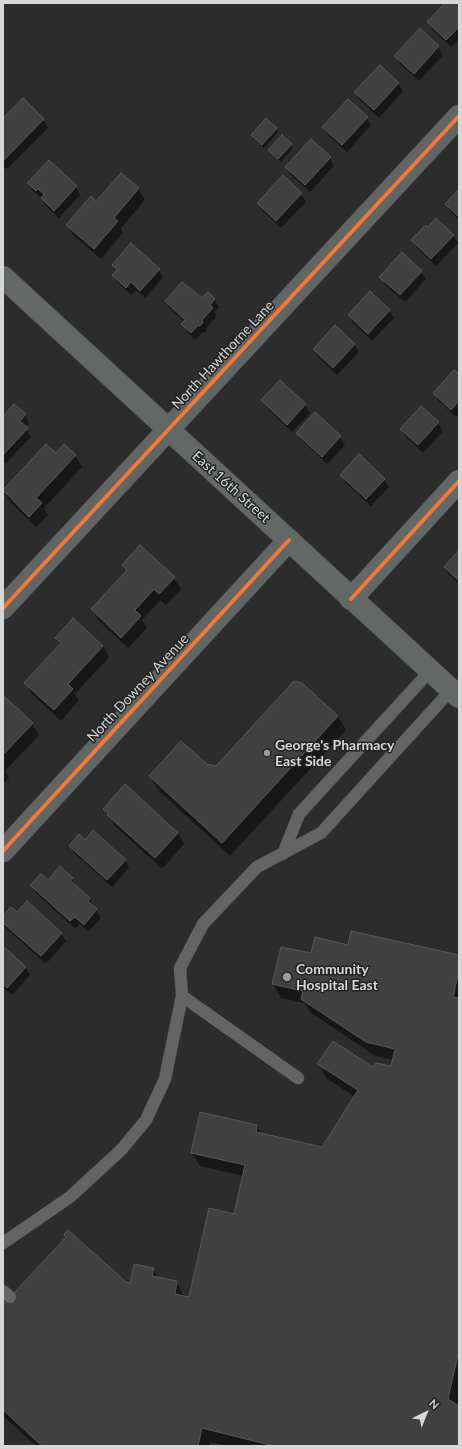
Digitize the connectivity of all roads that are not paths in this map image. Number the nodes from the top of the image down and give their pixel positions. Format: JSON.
{"nodes":[{"id":1,"x":459,"y":116,"type":"edge"},
{"id":2,"x":3,"y":278,"type":"edge"},
{"id":3,"x":169,"y":430,"type":"junction"},
{"id":4,"x":459,"y":481,"type":"edge"},
{"id":5,"x":289,"y":540,"type":"junction"},
{"id":6,"x":351,"y":598,"type":"junction"},
{"id":7,"x":3,"y":608,"type":"edge"},
{"id":8,"x":430,"y":671,"type":"junction"},
{"id":9,"x":455,"y":694,"type":"edge"},
{"id":10,"x":3,"y":851,"type":"edge"},
{"id":11,"x":283,"y":854,"type":"junction"},
{"id":12,"x":182,"y":996,"type":"junction"},
{"id":13,"x":298,"y":1078,"type":"dead end"},
{"id":14,"x":3,"y":1243,"type":"edge"}],
"edges":[{"from":1,"to":3,"type":"street","name":"North Hawthorne Lane"},
{"from":2,"to":3,"type":"main road","name":"East 16th Street"},
{"from":3,"to":5,"type":"main road","name":"East 16th Street"},
{"from":3,"to":7,"type":"street","name":"North Hawthorne Lane"},
{"from":4,"to":6,"type":"main road"},
{"from":5,"to":6,"type":"main road","name":"East 16th Street"},
{"from":5,"to":10,"type":"street","name":"North Downey Avenue"},
{"from":6,"to":8,"type":"main road","name":"East 16th Street"},
{"from":8,"to":9,"type":"main road","name":"East 16th Street"},
{"from":8,"to":11,"type":"lane"},
{"from":9,"to":11,"type":"lane"},
{"from":11,"to":12,"type":"lane"},
{"from":12,"to":13,"type":"lane"},
{"from":12,"to":14,"type":"lane"}]}
